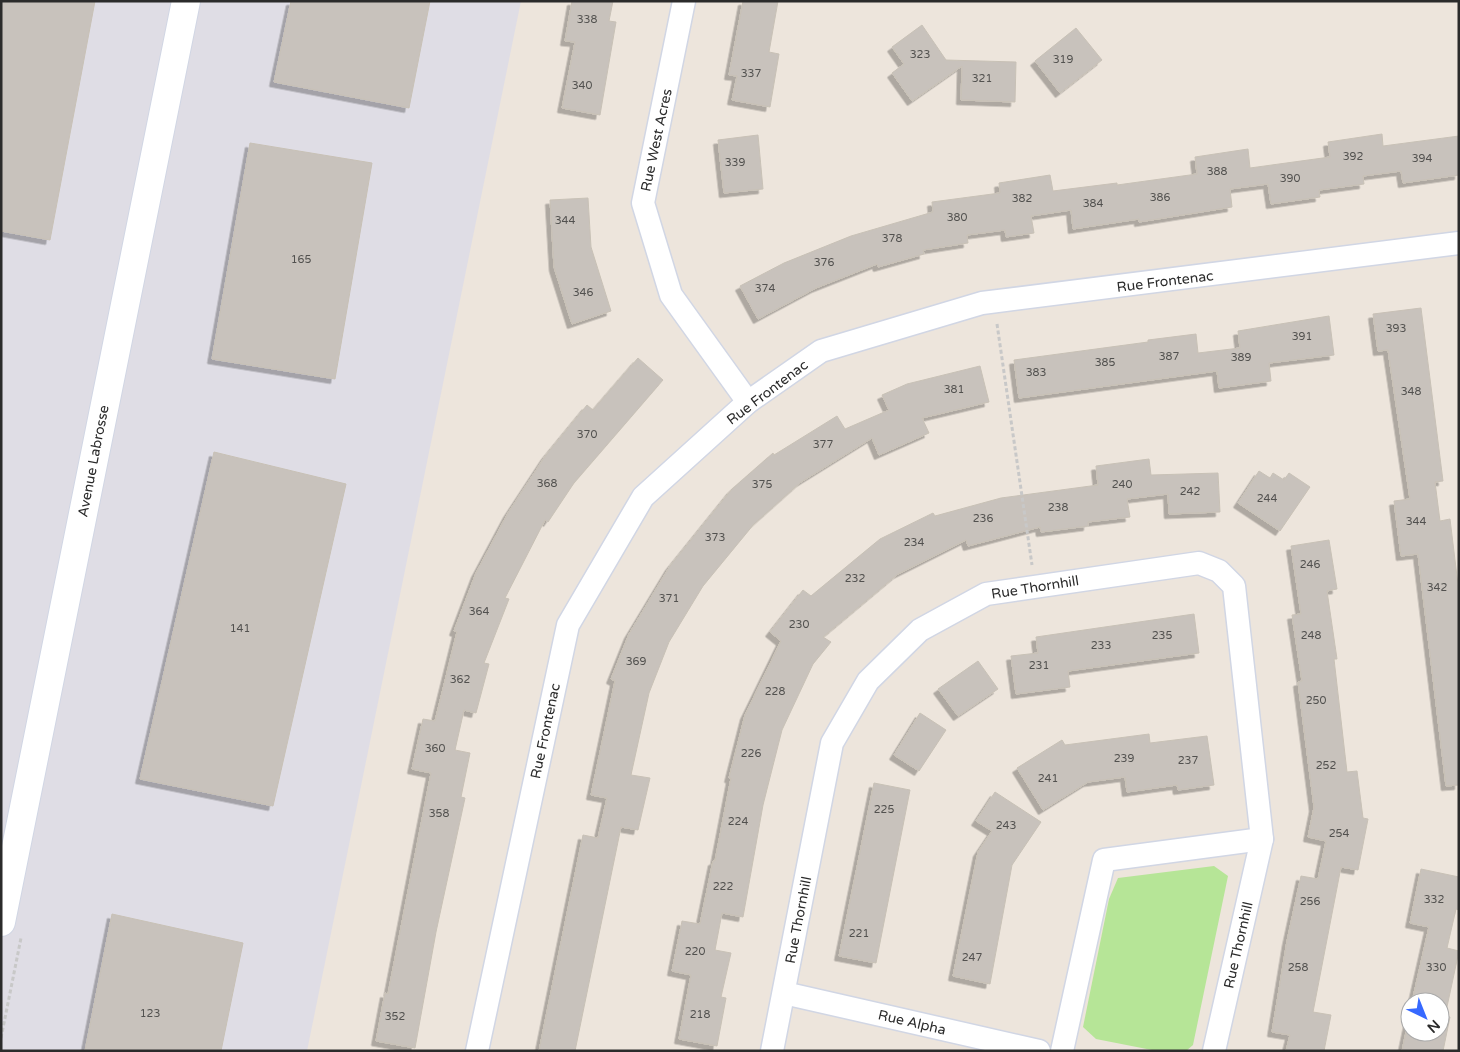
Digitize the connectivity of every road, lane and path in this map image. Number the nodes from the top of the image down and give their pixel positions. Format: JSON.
{"nodes":[{"id":1,"x":186,"y":1,"type":"edge"},
{"id":2,"x":684,"y":1,"type":"edge"},
{"id":3,"x":1459,"y":243,"type":"edge"},
{"id":4,"x":994,"y":303,"type":"junction"},
{"id":5,"x":748,"y":402,"type":"junction"},
{"id":6,"x":1035,"y":585,"type":"junction"},
{"id":7,"x":1262,"y":839,"type":"junction"},
{"id":8,"x":12,"y":927,"type":"edge"},
{"id":9,"x":784,"y":993,"type":"junction"},
{"id":10,"x":1,"y":1038,"type":"edge"},
{"id":11,"x":477,"y":1051,"type":"edge"},
{"id":12,"x":772,"y":1051,"type":"edge"},
{"id":13,"x":1039,"y":1051,"type":"edge"},
{"id":14,"x":1062,"y":1051,"type":"edge"},
{"id":15,"x":1214,"y":1051,"type":"edge"}],
"edges":[{"from":1,"to":8,"type":"street","name":"Avenue Labrosse"},
{"from":2,"to":5,"type":"street","name":"Rue West Acres"},
{"from":3,"to":4,"type":"street","name":"Rue Frontenac"},
{"from":4,"to":5,"type":"street","name":"Rue Frontenac"},
{"from":4,"to":6,"type":"path"},
{"from":5,"to":11,"type":"street","name":"Rue Frontenac"},
{"from":6,"to":7,"type":"street","name":"Rue Thornhill"},
{"from":6,"to":9,"type":"street","name":"Rue Thornhill"},
{"from":7,"to":14,"type":"street"},
{"from":7,"to":15,"type":"street","name":"Rue Thornhill"},
{"from":8,"to":10,"type":"path"},
{"from":9,"to":12,"type":"street","name":"Rue Thornhill"},
{"from":9,"to":13,"type":"street","name":"Rue Alpha"}]}
